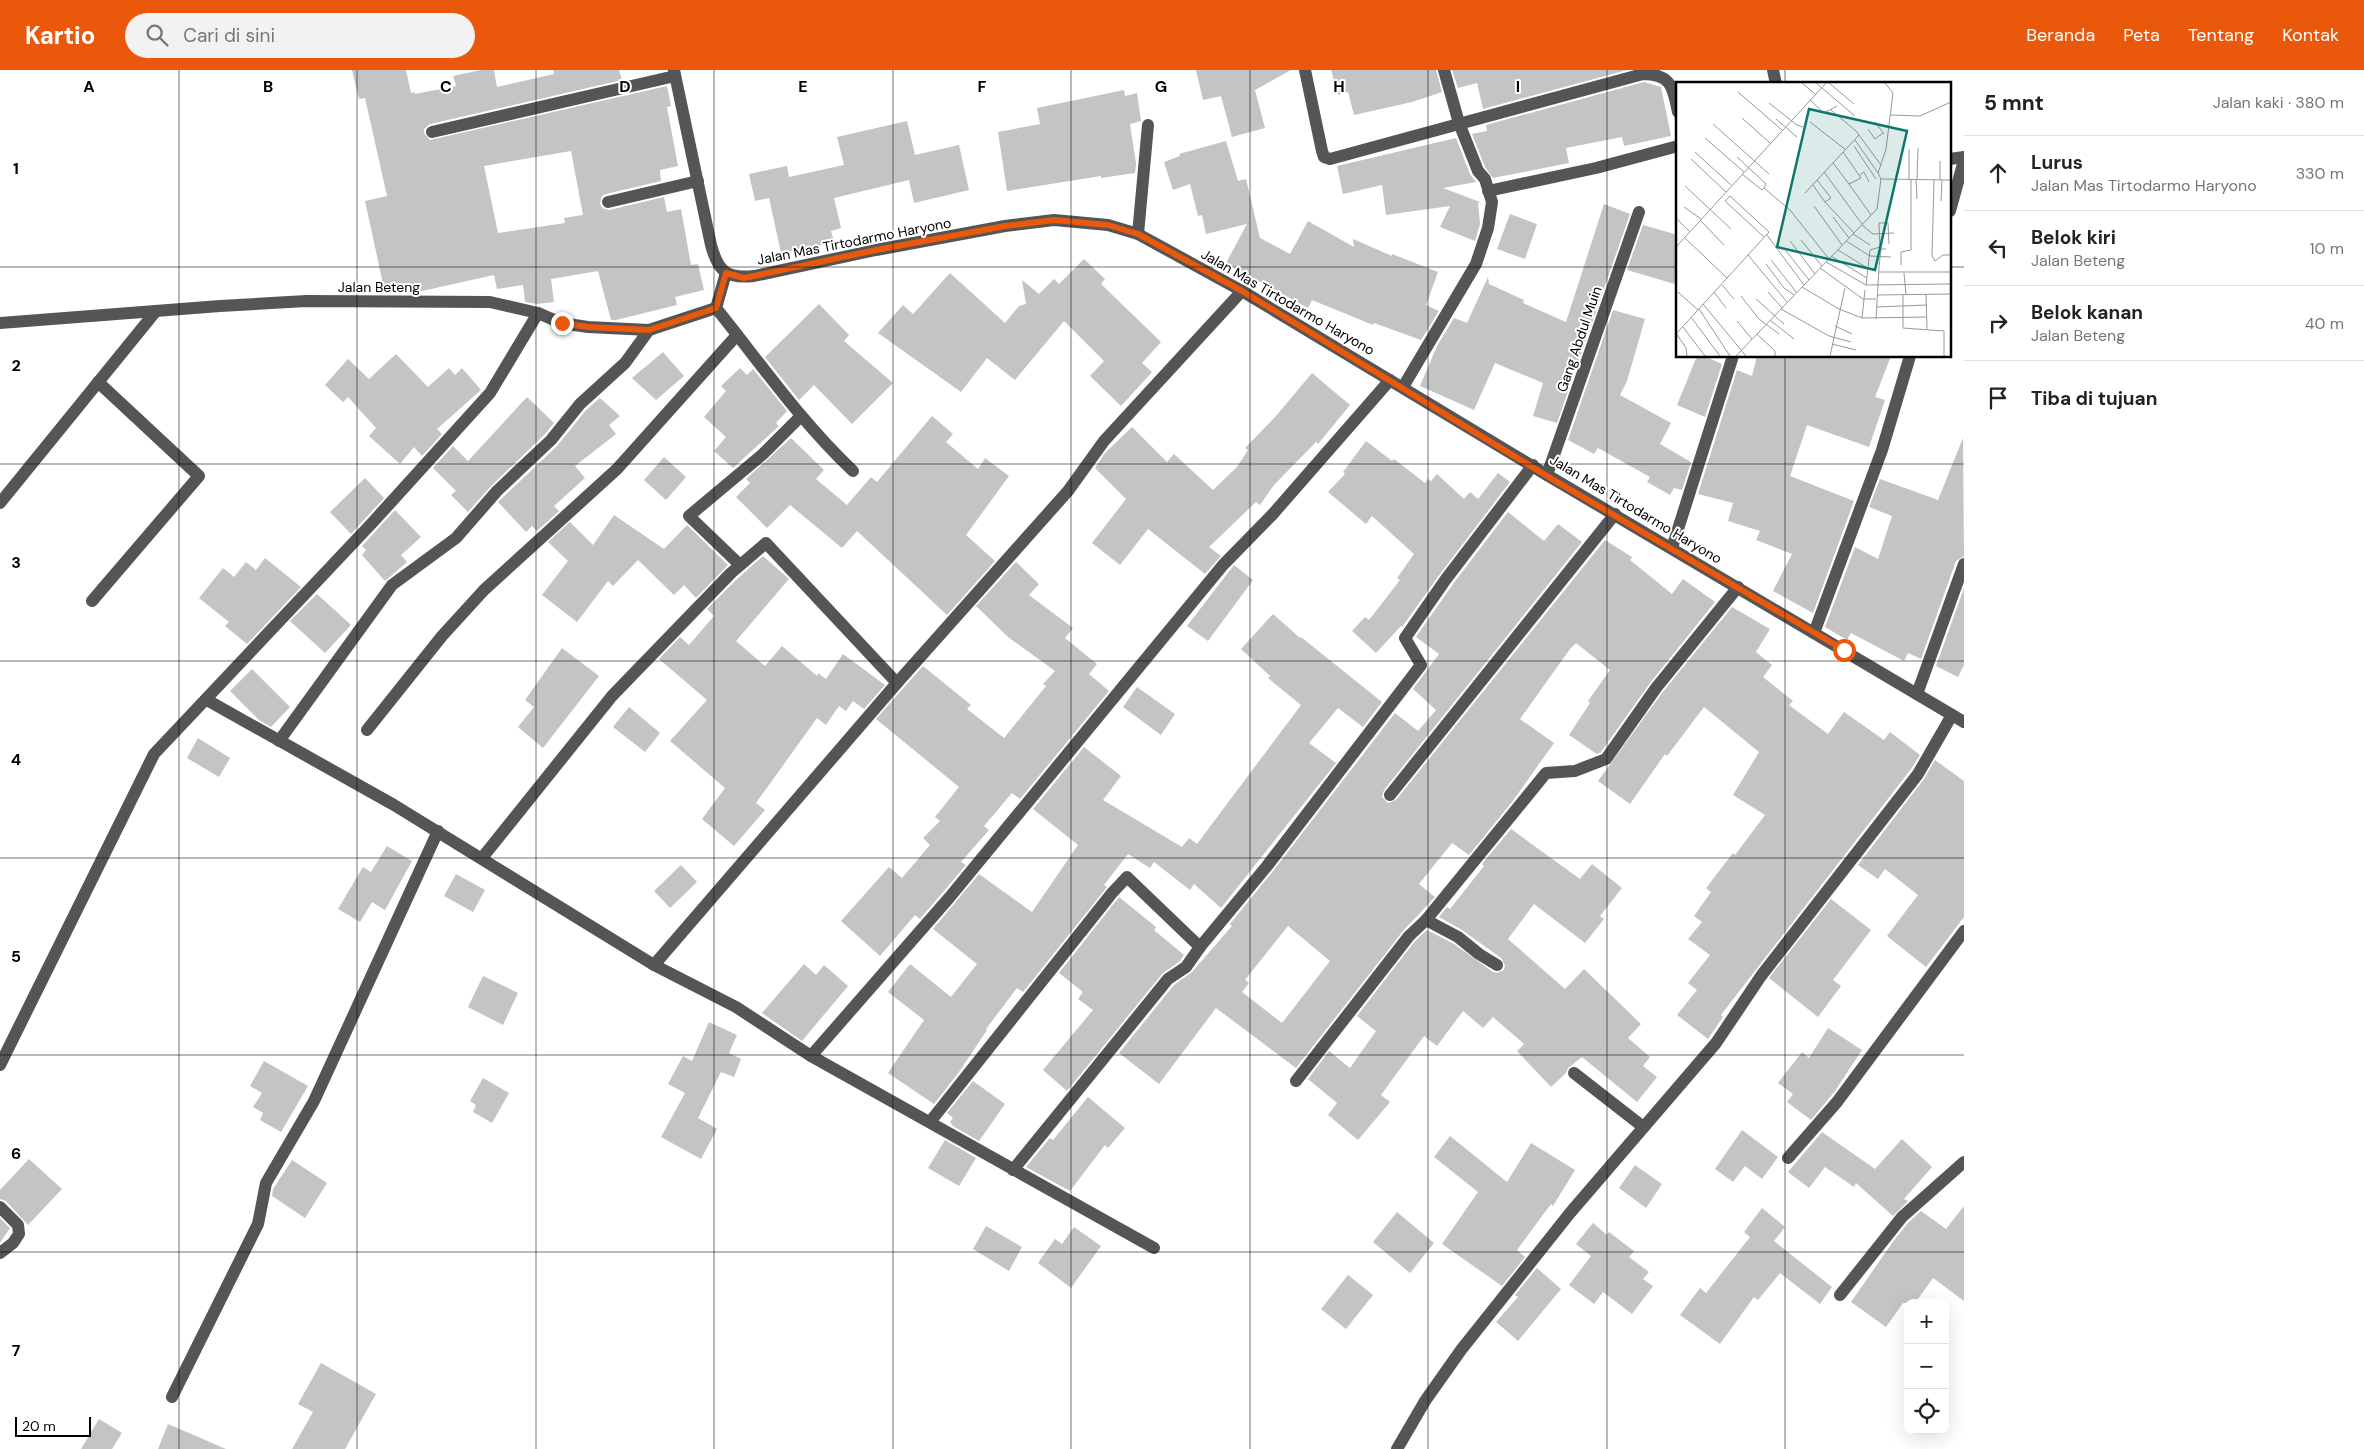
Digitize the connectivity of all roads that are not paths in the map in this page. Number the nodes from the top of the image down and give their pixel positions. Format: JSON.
{"nodes":[{"id":1,"x":1305,"y":70,"type":"edge"},
{"id":2,"x":1444,"y":70,"type":"edge"},
{"id":3,"x":674,"y":73,"type":"edge"},
{"id":4,"x":1676,"y":103,"type":"edge"},
{"id":5,"x":1459,"y":123,"type":"junction"},
{"id":6,"x":1148,"y":124,"type":"dead end"},
{"id":7,"x":432,"y":132,"type":"dead end"},
{"id":8,"x":1676,"y":147,"type":"edge"},
{"id":9,"x":1964,"y":158,"type":"edge"},
{"id":10,"x":698,"y":181,"type":"junction"},
{"id":11,"x":1488,"y":191,"type":"junction"},
{"id":12,"x":608,"y":202,"type":"dead end"},
{"id":13,"x":1952,"y":203,"type":"edge"},
{"id":14,"x":1638,"y":212,"type":"dead end"},
{"id":15,"x":1138,"y":234,"type":"junction"},
{"id":16,"x":726,"y":273,"type":"junction"},
{"id":17,"x":1242,"y":291,"type":"junction"},
{"id":18,"x":716,"y":308,"type":"junction"},
{"id":19,"x":156,"y":311,"type":"junction"},
{"id":20,"x":538,"y":313,"type":"junction"},
{"id":21,"x":0,"y":323,"type":"edge"},
{"id":22,"x":649,"y":330,"type":"junction"},
{"id":23,"x":737,"y":335,"type":"junction"},
{"id":24,"x":1732,"y":358,"type":"edge"},
{"id":25,"x":1909,"y":358,"type":"edge"},
{"id":26,"x":1390,"y":380,"type":"junction"},
{"id":27,"x":98,"y":382,"type":"junction"},
{"id":28,"x":1403,"y":387,"type":"junction"},
{"id":29,"x":800,"y":417,"type":"junction"},
{"id":30,"x":1533,"y":465,"type":"junction"},
{"id":31,"x":853,"y":472,"type":"dead end"},
{"id":32,"x":1547,"y":476,"type":"junction"},
{"id":33,"x":0,"y":503,"type":"edge"},
{"id":34,"x":1615,"y":514,"type":"junction"},
{"id":35,"x":1672,"y":548,"type":"junction"},
{"id":36,"x":1964,"y":564,"type":"edge"},
{"id":37,"x":740,"y":565,"type":"junction"},
{"id":38,"x":1738,"y":588,"type":"junction"},
{"id":39,"x":92,"y":601,"type":"dead end"},
{"id":40,"x":1814,"y":633,"type":"junction"},
{"id":41,"x":897,"y":683,"type":"junction"},
{"id":42,"x":1917,"y":694,"type":"junction"},
{"id":43,"x":207,"y":700,"type":"junction"},
{"id":44,"x":1952,"y":715,"type":"junction"},
{"id":45,"x":1964,"y":722,"type":"edge"},
{"id":46,"x":367,"y":730,"type":"dead end"},
{"id":47,"x":280,"y":741,"type":"junction"},
{"id":48,"x":1390,"y":795,"type":"dead end"},
{"id":49,"x":438,"y":831,"type":"junction"},
{"id":50,"x":482,"y":858,"type":"junction"},
{"id":51,"x":1426,"y":920,"type":"junction"},
{"id":52,"x":1964,"y":931,"type":"edge"},
{"id":53,"x":1200,"y":947,"type":"junction"},
{"id":54,"x":654,"y":965,"type":"junction"},
{"id":55,"x":1497,"y":965,"type":"dead end"},
{"id":56,"x":811,"y":1056,"type":"junction"},
{"id":57,"x":0,"y":1065,"type":"edge"},
{"id":58,"x":1574,"y":1072,"type":"dead end"},
{"id":59,"x":1296,"y":1081,"type":"dead end"},
{"id":60,"x":930,"y":1122,"type":"junction"},
{"id":61,"x":1642,"y":1126,"type":"junction"},
{"id":62,"x":1788,"y":1158,"type":"dead end"},
{"id":63,"x":1964,"y":1162,"type":"edge"},
{"id":64,"x":1013,"y":1170,"type":"junction"},
{"id":65,"x":0,"y":1207,"type":"edge"},
{"id":66,"x":1154,"y":1248,"type":"dead end"},
{"id":67,"x":0,"y":1253,"type":"edge"},
{"id":68,"x":1840,"y":1295,"type":"dead end"},
{"id":69,"x":172,"y":1397,"type":"dead end"},
{"id":70,"x":1397,"y":1449,"type":"edge"}],
"edges":[{"from":1,"to":5,"type":"street"},
{"from":2,"to":5,"type":"street"},
{"from":3,"to":7,"type":"street"},
{"from":3,"to":10,"type":"street"},
{"from":4,"to":5,"type":"street"},
{"from":5,"to":11,"type":"street"},
{"from":6,"to":15,"type":"street"},
{"from":8,"to":11,"type":"street"},
{"from":9,"to":13,"type":"street"},
{"from":10,"to":12,"type":"street"},
{"from":10,"to":16,"type":"street"},
{"from":11,"to":28,"type":"street"},
{"from":14,"to":32,"type":"street","name":"Gang Abdul Muin"},
{"from":15,"to":16,"type":"street","name":"Jalan Mas Tirtodarmo Haryono"},
{"from":15,"to":17,"type":"street","name":"Jalan Mas Tirtodarmo Haryono"},
{"from":16,"to":18,"type":"street"},
{"from":17,"to":26,"type":"street","name":"Jalan Mas Tirtodarmo Haryono"},
{"from":17,"to":41,"type":"street"},
{"from":18,"to":22,"type":"street","name":"Jalan Beteng"},
{"from":18,"to":23,"type":"street"},
{"from":19,"to":20,"type":"street","name":"Jalan Beteng"},
{"from":19,"to":21,"type":"street","name":"Jalan Beteng"},
{"from":19,"to":27,"type":"street"},
{"from":20,"to":22,"type":"street","name":"Jalan Beteng"},
{"from":20,"to":43,"type":"street"},
{"from":22,"to":47,"type":"street"},
{"from":23,"to":29,"type":"street"},
{"from":23,"to":46,"type":"street"},
{"from":24,"to":35,"type":"street"},
{"from":25,"to":40,"type":"street"},
{"from":26,"to":28,"type":"street","name":"Jalan Mas Tirtodarmo Haryono"},
{"from":26,"to":56,"type":"street"},
{"from":27,"to":33,"type":"street"},
{"from":27,"to":39,"type":"street"},
{"from":28,"to":30,"type":"street","name":"Jalan Mas Tirtodarmo Haryono"},
{"from":29,"to":31,"type":"street"},
{"from":29,"to":37,"type":"street"},
{"from":30,"to":32,"type":"street","name":"Jalan Mas Tirtodarmo Haryono"},
{"from":30,"to":53,"type":"street"},
{"from":32,"to":34,"type":"street","name":"Jalan Mas Tirtodarmo Haryono"},
{"from":34,"to":35,"type":"street","name":"Jalan Mas Tirtodarmo Haryono"},
{"from":34,"to":48,"type":"street"},
{"from":35,"to":38,"type":"street","name":"Jalan Mas Tirtodarmo Haryono"},
{"from":36,"to":42,"type":"street"},
{"from":37,"to":41,"type":"street"},
{"from":37,"to":50,"type":"street"},
{"from":38,"to":40,"type":"street","name":"Jalan Mas Tirtodarmo Haryono"},
{"from":38,"to":51,"type":"street"},
{"from":40,"to":42,"type":"street","name":"Jalan Mas Tirtodarmo Haryono"},
{"from":41,"to":54,"type":"street"},
{"from":42,"to":44,"type":"street","name":"Jalan Mas Tirtodarmo Haryono"},
{"from":43,"to":47,"type":"street"},
{"from":43,"to":57,"type":"street"},
{"from":44,"to":45,"type":"street","name":"Jalan Mas Tirtodarmo Haryono"},
{"from":44,"to":61,"type":"street"},
{"from":47,"to":49,"type":"street"},
{"from":49,"to":50,"type":"street"},
{"from":49,"to":69,"type":"street"},
{"from":50,"to":54,"type":"street"},
{"from":51,"to":55,"type":"street"},
{"from":51,"to":59,"type":"street"},
{"from":52,"to":62,"type":"street"},
{"from":53,"to":60,"type":"street"},
{"from":53,"to":64,"type":"street"},
{"from":54,"to":56,"type":"street"},
{"from":56,"to":60,"type":"street"},
{"from":58,"to":61,"type":"street"},
{"from":60,"to":64,"type":"street"},
{"from":61,"to":70,"type":"street"},
{"from":63,"to":68,"type":"street"},
{"from":64,"to":66,"type":"street"},
{"from":65,"to":67,"type":"street"}]}
